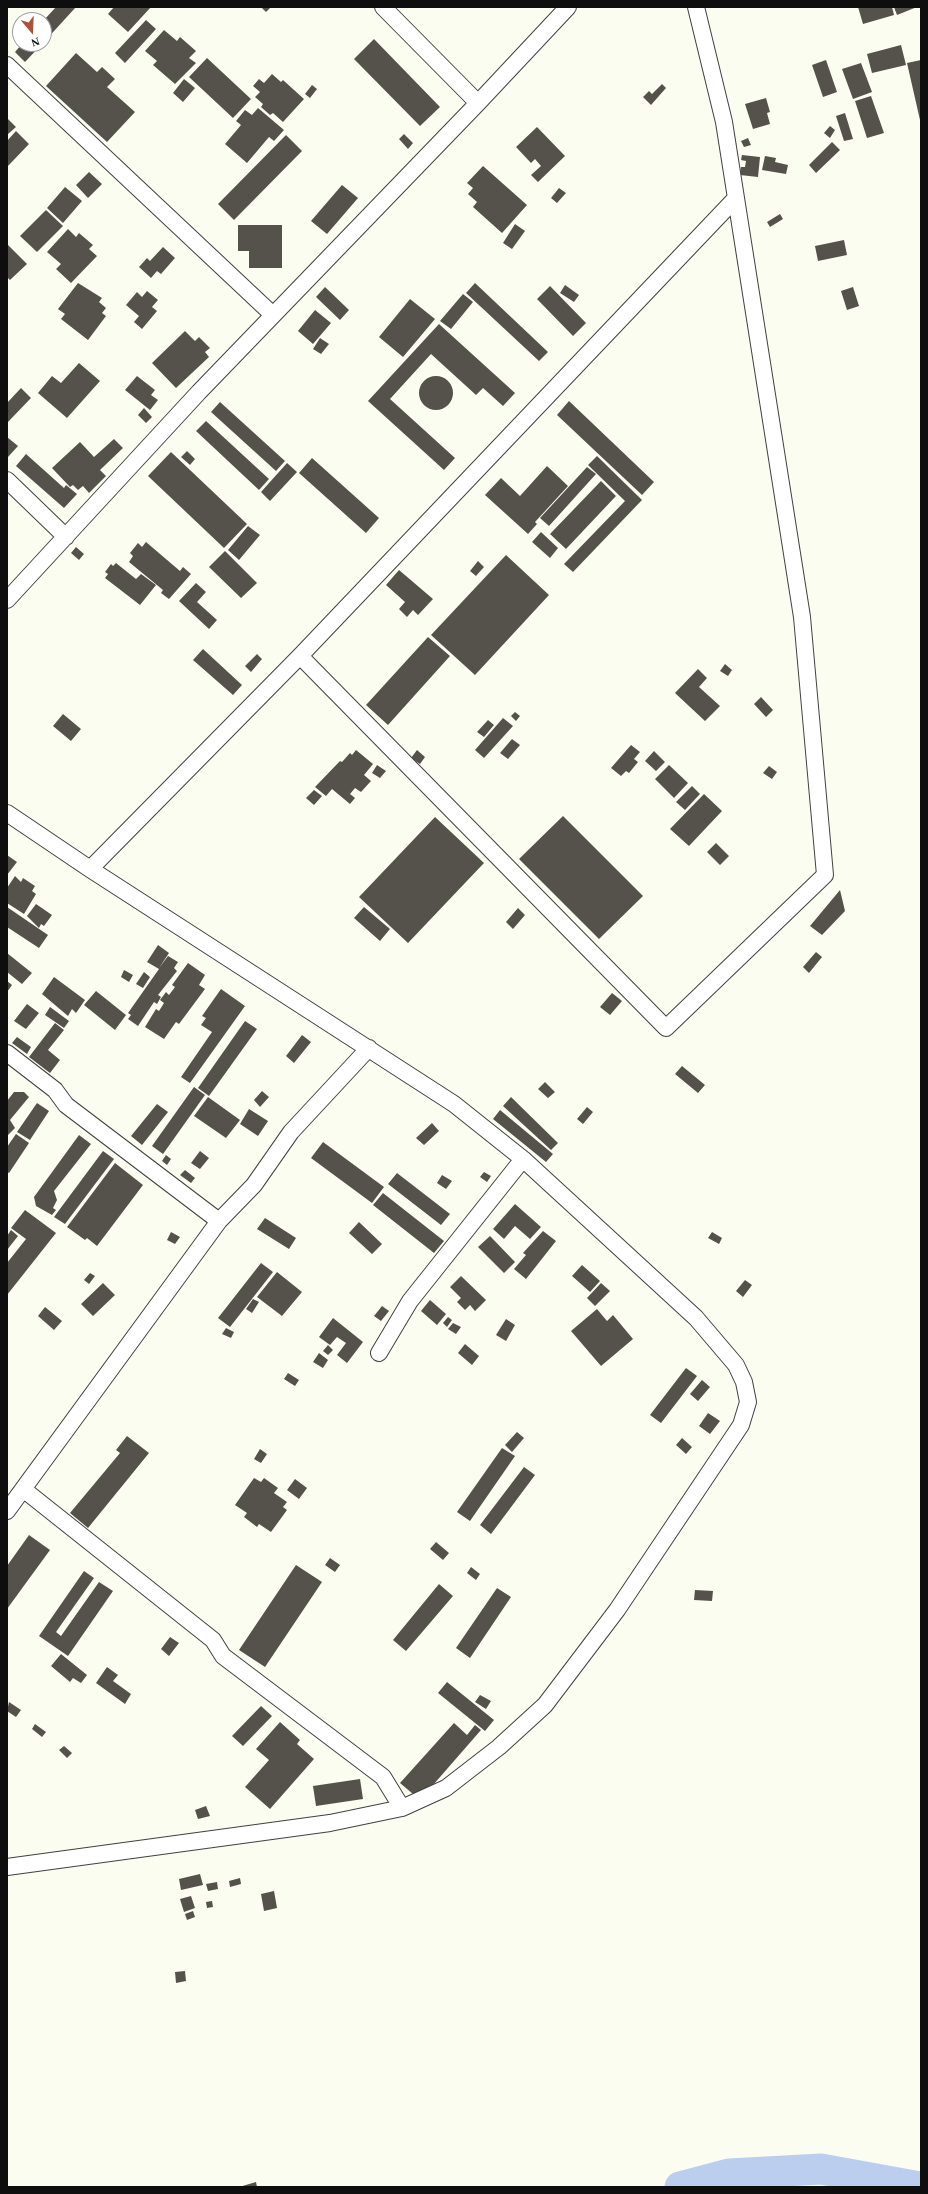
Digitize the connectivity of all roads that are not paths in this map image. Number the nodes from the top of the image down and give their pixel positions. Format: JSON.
{"nodes":[{"id":1,"x":383,"y":7,"type":"edge"},
{"id":2,"x":568,"y":7,"type":"edge"},
{"id":3,"x":696,"y":7,"type":"edge"},
{"id":4,"x":7,"y":65,"type":"edge"},
{"id":5,"x":478,"y":103,"type":"junction"},
{"id":6,"x":736,"y":198,"type":"junction"},
{"id":7,"x":272,"y":315,"type":"junction"},
{"id":8,"x":7,"y":480,"type":"edge"},
{"id":9,"x":66,"y":537,"type":"junction"},
{"id":10,"x":7,"y":600,"type":"edge"},
{"id":11,"x":300,"y":656,"type":"junction"},
{"id":12,"x":7,"y":813,"type":"edge"},
{"id":13,"x":90,"y":869,"type":"junction"},
{"id":14,"x":369,"y":1048,"type":"junction"},
{"id":15,"x":7,"y":1053,"type":"edge"},
{"id":16,"x":523,"y":1159,"type":"junction"},
{"id":17,"x":219,"y":1222,"type":"junction"},
{"id":18,"x":379,"y":1353,"type":"dead end"},
{"id":19,"x":23,"y":1489,"type":"junction"},
{"id":20,"x":7,"y":1511,"type":"edge"},
{"id":21,"x":402,"y":1808,"type":"junction"},
{"id":22,"x":7,"y":1867,"type":"edge"}],
"edges":[{"from":1,"to":5,"type":"street"},
{"from":2,"to":5,"type":"street"},
{"from":3,"to":6,"type":"street"},
{"from":4,"to":7,"type":"street"},
{"from":5,"to":7,"type":"street"},
{"from":6,"to":11,"type":"street"},
{"from":6,"to":11,"type":"street"},
{"from":7,"to":9,"type":"street"},
{"from":8,"to":9,"type":"street"},
{"from":9,"to":10,"type":"street"},
{"from":11,"to":13,"type":"street"},
{"from":12,"to":13,"type":"street"},
{"from":13,"to":14,"type":"street"},
{"from":14,"to":16,"type":"street"},
{"from":14,"to":17,"type":"street"},
{"from":15,"to":17,"type":"street"},
{"from":16,"to":18,"type":"street"},
{"from":16,"to":21,"type":"street"},
{"from":17,"to":19,"type":"street"},
{"from":19,"to":20,"type":"street"},
{"from":19,"to":21,"type":"street"},
{"from":21,"to":22,"type":"street"}]}
